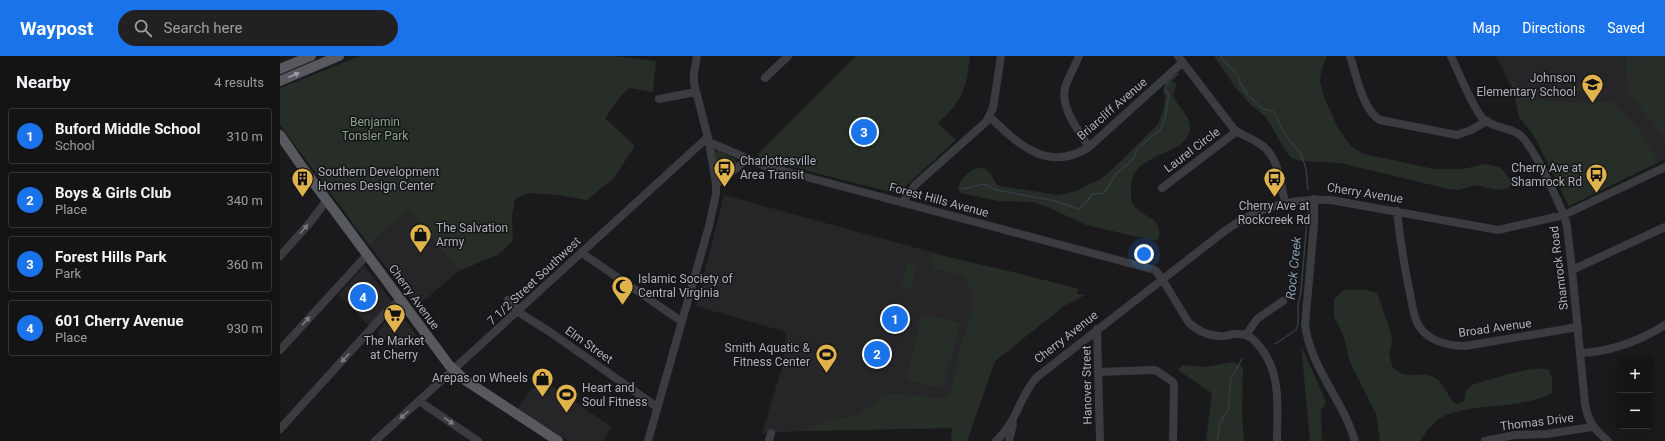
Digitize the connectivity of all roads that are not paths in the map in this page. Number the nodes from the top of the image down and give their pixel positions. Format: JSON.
{"nodes":[{"id":1,"x":311,"y":56,"type":"edge"},
{"id":2,"x":339,"y":56,"type":"edge"},
{"id":3,"x":697,"y":56,"type":"edge"},
{"id":4,"x":788,"y":56,"type":"edge"},
{"id":5,"x":1001,"y":56,"type":"edge"},
{"id":6,"x":1079,"y":56,"type":"edge"},
{"id":7,"x":1350,"y":56,"type":"edge"},
{"id":8,"x":1451,"y":56,"type":"edge"},
{"id":9,"x":1181,"y":59,"type":"edge"},
{"id":10,"x":280,"y":69,"type":"edge"},
{"id":11,"x":765,"y":78,"type":"dead end"},
{"id":12,"x":280,"y":81,"type":"edge"},
{"id":13,"x":696,"y":92,"type":"junction"},
{"id":14,"x":659,"y":99,"type":"dead end"},
{"id":15,"x":990,"y":118,"type":"junction"},
{"id":16,"x":1487,"y":122,"type":"junction"},
{"id":17,"x":1237,"y":131,"type":"junction"},
{"id":18,"x":280,"y":135,"type":"edge"},
{"id":19,"x":708,"y":139,"type":"junction"},
{"id":20,"x":1089,"y":147,"type":"junction"},
{"id":21,"x":748,"y":159,"type":"junction"},
{"id":22,"x":1665,"y":167,"type":"edge"},
{"id":23,"x":716,"y":184,"type":"junction"},
{"id":24,"x":1162,"y":188,"type":"dead end"},
{"id":25,"x":1314,"y":199,"type":"junction"},
{"id":26,"x":327,"y":200,"type":"junction"},
{"id":27,"x":1285,"y":202,"type":"junction"},
{"id":28,"x":902,"y":203,"type":"junction"},
{"id":29,"x":1397,"y":211,"type":"junction"},
{"id":30,"x":1564,"y":215,"type":"junction"},
{"id":31,"x":1665,"y":227,"type":"edge"},
{"id":32,"x":582,"y":253,"type":"junction"},
{"id":33,"x":367,"y":255,"type":"junction"},
{"id":34,"x":280,"y":256,"type":"edge"},
{"id":35,"x":1572,"y":270,"type":"junction"},
{"id":36,"x":1162,"y":279,"type":"junction"},
{"id":37,"x":400,"y":300,"type":"junction"},
{"id":38,"x":508,"y":300,"type":"dead end"},
{"id":39,"x":1283,"y":300,"type":"dead end"},
{"id":40,"x":518,"y":311,"type":"junction"},
{"id":41,"x":681,"y":321,"type":"junction"},
{"id":42,"x":1665,"y":325,"type":"edge"},
{"id":43,"x":1578,"y":328,"type":"junction"},
{"id":44,"x":1097,"y":329,"type":"junction"},
{"id":45,"x":1246,"y":335,"type":"junction"},
{"id":46,"x":280,"y":350,"type":"edge"},
{"id":47,"x":1580,"y":353,"type":"junction"},
{"id":48,"x":454,"y":370,"type":"junction"},
{"id":49,"x":1099,"y":372,"type":"junction"},
{"id":50,"x":419,"y":401,"type":"junction"},
{"id":51,"x":657,"y":407,"type":"junction"},
{"id":52,"x":1014,"y":418,"type":"junction"},
{"id":53,"x":1592,"y":427,"type":"junction"},
{"id":54,"x":280,"y":429,"type":"edge"},
{"id":55,"x":1542,"y":437,"type":"edge"},
{"id":56,"x":375,"y":441,"type":"edge"},
{"id":57,"x":478,"y":441,"type":"edge"},
{"id":58,"x":558,"y":441,"type":"edge"},
{"id":59,"x":648,"y":441,"type":"edge"},
{"id":60,"x":996,"y":441,"type":"edge"},
{"id":61,"x":1009,"y":441,"type":"edge"},
{"id":62,"x":1100,"y":441,"type":"edge"},
{"id":63,"x":1173,"y":441,"type":"edge"},
{"id":64,"x":1277,"y":441,"type":"edge"},
{"id":65,"x":1355,"y":441,"type":"edge"},
{"id":66,"x":1485,"y":441,"type":"edge"},
{"id":67,"x":1608,"y":441,"type":"edge"}],
"edges":[{"from":1,"to":10,"type":"main road"},
{"from":12,"to":2,"type":"main road","one_way":true},
{"from":3,"to":13,"type":"street"},
{"from":4,"to":11,"type":"street"},
{"from":5,"to":15,"type":"street"},
{"from":6,"to":20,"type":"street"},
{"from":7,"to":16,"type":"street"},
{"from":8,"to":16,"type":"street"},
{"from":9,"to":17,"type":"street"},
{"from":9,"to":20,"type":"street","name":"Briarcliff Avenue"},
{"from":13,"to":14,"type":"street"},
{"from":13,"to":19,"type":"street"},
{"from":15,"to":20,"type":"street","name":"Briarcliff Avenue"},
{"from":15,"to":28,"type":"street"},
{"from":16,"to":30,"type":"street","name":"Shamrock Road"},
{"from":17,"to":24,"type":"street","name":"Laurel Circle"},
{"from":17,"to":27,"type":"street"},
{"from":18,"to":26,"type":"main road","name":"Cherry Avenue"},
{"from":19,"to":21,"type":"street","name":"Forest Hills Avenue"},
{"from":19,"to":23,"type":"street"},
{"from":19,"to":32,"type":"street","name":"7 1/2 Street Southwest"},
{"from":21,"to":23,"type":"street"},
{"from":21,"to":28,"type":"street","name":"Forest Hills Avenue"},
{"from":22,"to":30,"type":"street","name":"Cherry Avenue"},
{"from":23,"to":41,"type":"street"},
{"from":25,"to":27,"type":"street","name":"Cherry Avenue"},
{"from":25,"to":29,"type":"street","name":"Cherry Avenue"},
{"from":25,"to":65,"type":"street"},
{"from":26,"to":33,"type":"main road","name":"Cherry Avenue"},
{"from":34,"to":26,"type":"street","one_way":true},
{"from":27,"to":36,"type":"street","name":"Cherry Avenue"},
{"from":28,"to":36,"type":"street","name":"Forest Hills Avenue"},
{"from":29,"to":30,"type":"street","name":"Cherry Avenue"},
{"from":29,"to":43,"type":"street","name":"Broad Avenue"},
{"from":30,"to":35,"type":"street","name":"Shamrock Road"},
{"from":31,"to":35,"type":"street"},
{"from":32,"to":40,"type":"street","name":"7 1/2 Street Southwest"},
{"from":32,"to":41,"type":"street"},
{"from":33,"to":37,"type":"main road","name":"Cherry Avenue"},
{"from":46,"to":33,"type":"street","one_way":true},
{"from":35,"to":43,"type":"street","name":"Shamrock Road"},
{"from":36,"to":44,"type":"street","name":"Cherry Avenue"},
{"from":36,"to":45,"type":"street"},
{"from":37,"to":48,"type":"main road","name":"Cherry Avenue"},
{"from":37,"to":54,"type":"street","one_way":true},
{"from":38,"to":40,"type":"street","name":"Elm Street"},
{"from":39,"to":45,"type":"street"},
{"from":40,"to":48,"type":"street","name":"7 1/2 Street Southwest"},
{"from":40,"to":51,"type":"street","name":"Elm Street"},
{"from":41,"to":51,"type":"street"},
{"from":42,"to":47,"type":"street"},
{"from":43,"to":47,"type":"street","name":"Shamrock Road"},
{"from":44,"to":49,"type":"street","name":"Hanover Street"},
{"from":44,"to":52,"type":"street","name":"Cherry Avenue"},
{"from":45,"to":64,"type":"street"},
{"from":47,"to":53,"type":"street","name":"Shamrock Road"},
{"from":48,"to":50,"type":"street","name":"7 1/2 Street Southwest"},
{"from":48,"to":58,"type":"main road","name":"Cherry Avenue"},
{"from":49,"to":62,"type":"street","name":"Hanover Street"},
{"from":49,"to":63,"type":"street"},
{"from":50,"to":56,"type":"street","name":"7 1/2 Street Southwest","one_way":true},
{"from":50,"to":57,"type":"street","one_way":true},
{"from":51,"to":59,"type":"street"},
{"from":52,"to":60,"type":"street","name":"Cherry Avenue"},
{"from":52,"to":61,"type":"street"},
{"from":53,"to":55,"type":"street","name":"Thomas Drive"},
{"from":53,"to":67,"type":"street"},
{"from":55,"to":66,"type":"street","name":"Thomas Drive"}]}
